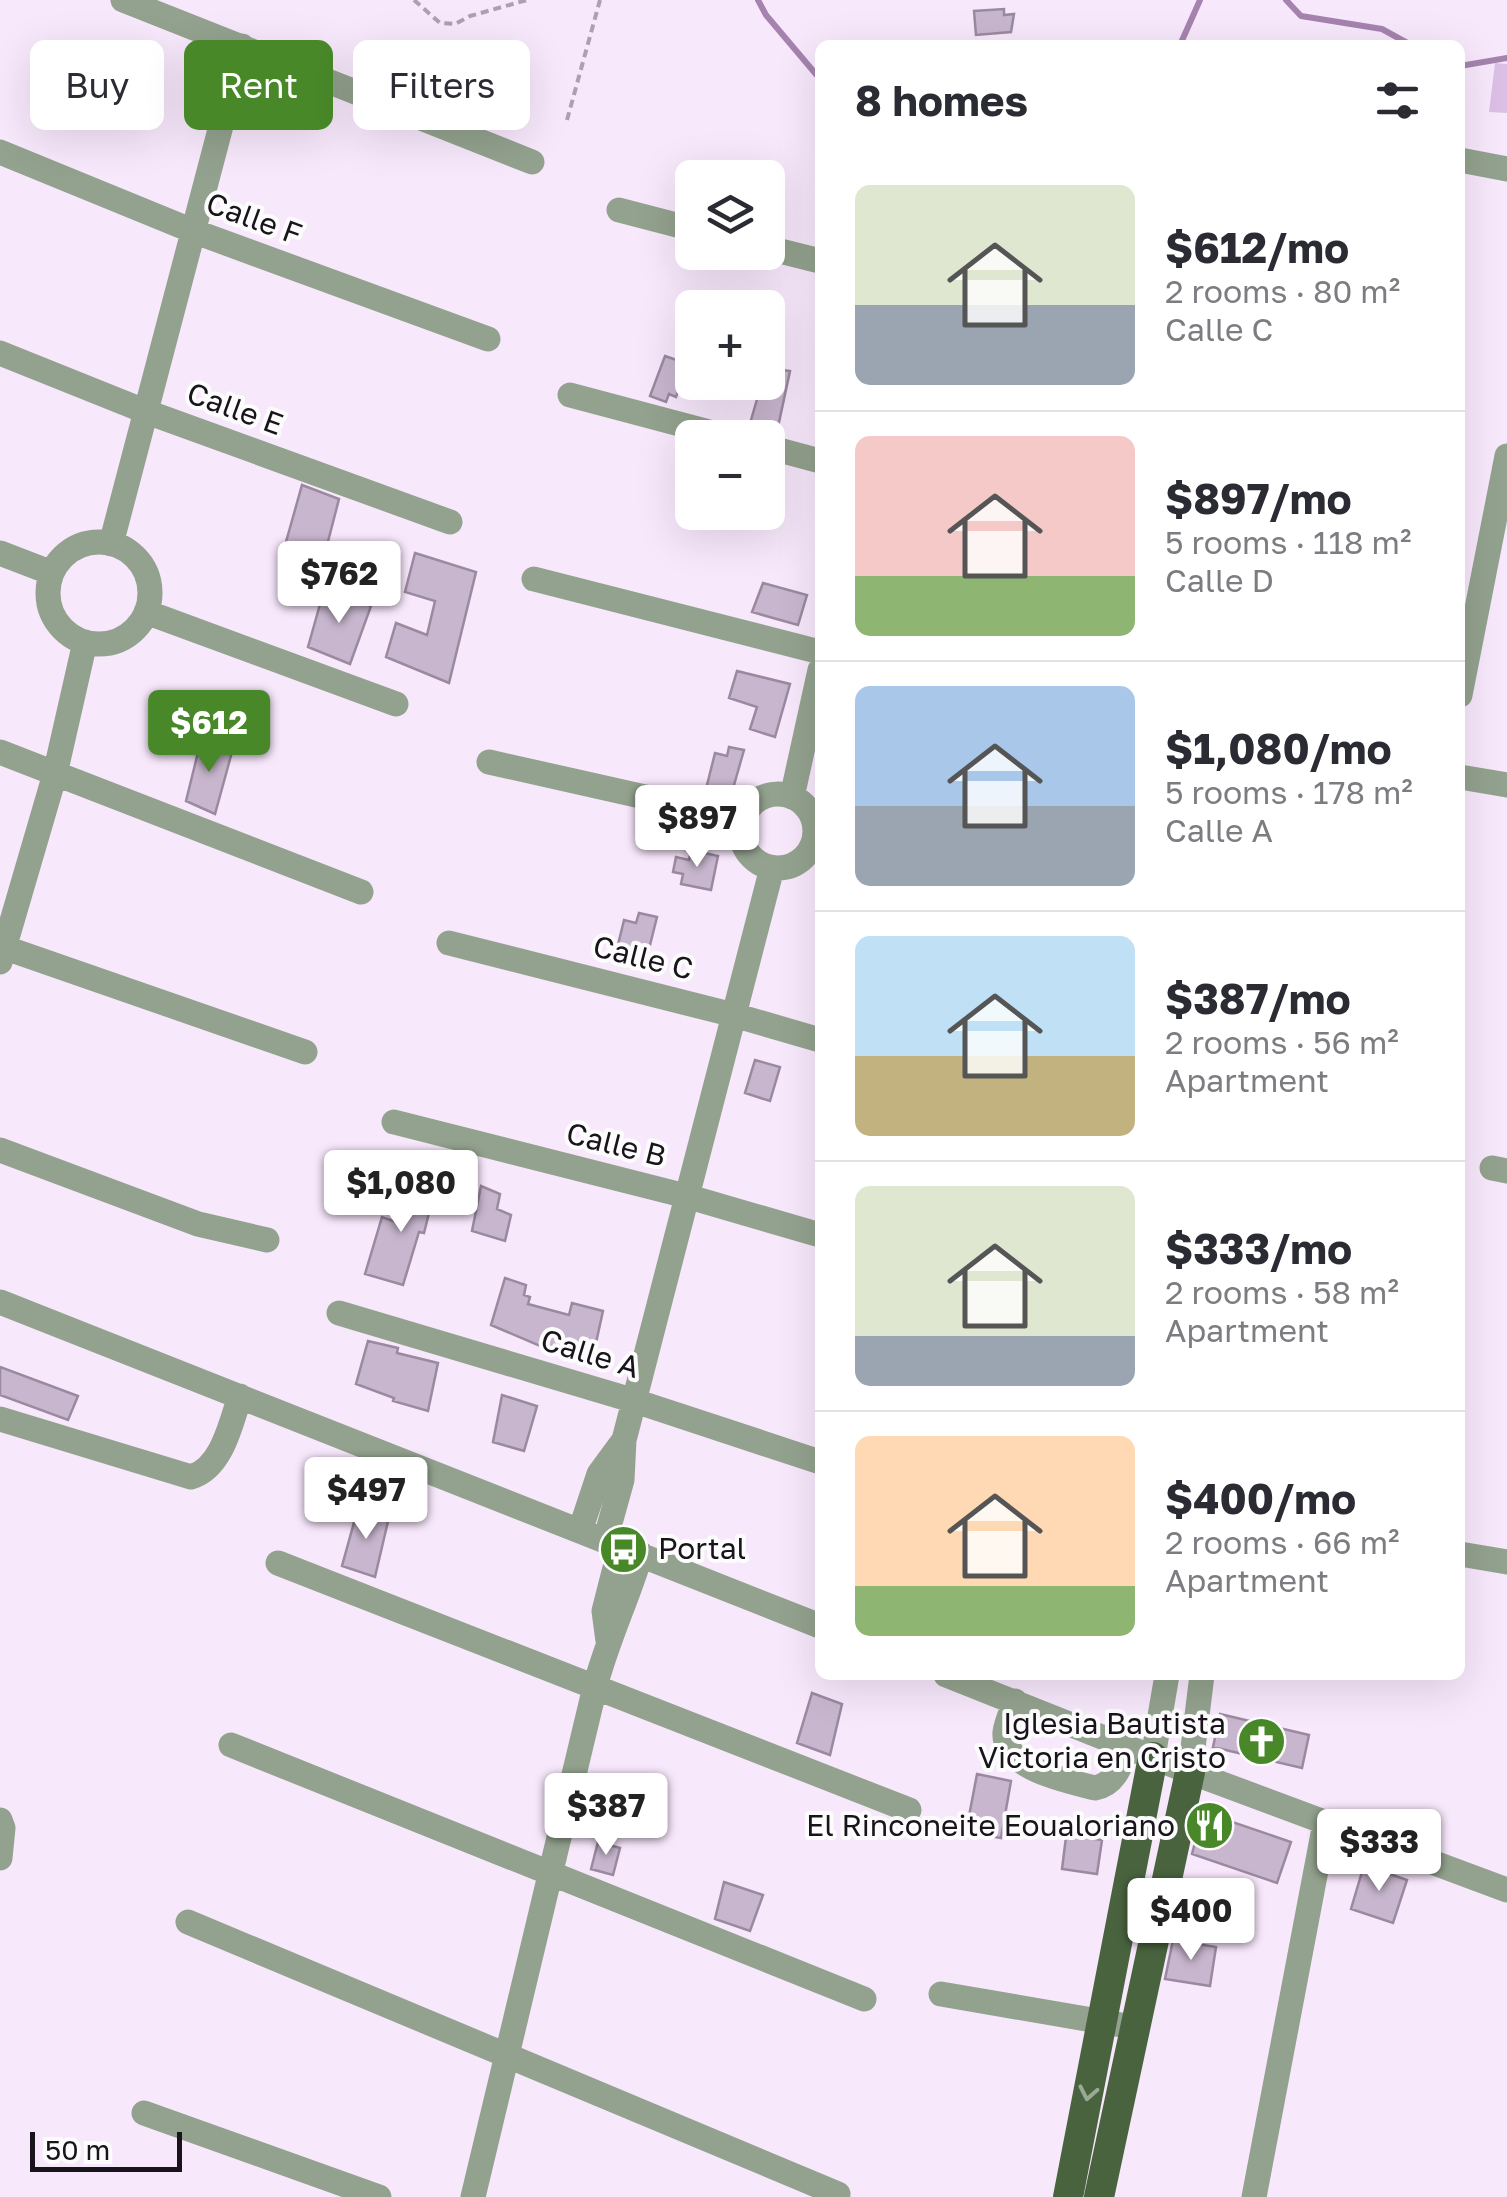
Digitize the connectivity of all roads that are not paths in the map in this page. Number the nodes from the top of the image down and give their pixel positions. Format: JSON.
{"nodes":[{"id":1,"x":123,"y":0,"type":"edge"},
{"id":2,"x":226,"y":40,"type":"edge"},
{"id":3,"x":333,"y":82,"type":"edge"},
{"id":4,"x":220,"y":130,"type":"edge"},
{"id":5,"x":0,"y":152,"type":"edge"},
{"id":6,"x":1465,"y":161,"type":"edge"},
{"id":7,"x":532,"y":162,"type":"dead end"},
{"id":8,"x":1507,"y":169,"type":"edge"},
{"id":9,"x":619,"y":210,"type":"dead end"},
{"id":10,"x":675,"y":224,"type":"edge"},
{"id":11,"x":193,"y":231,"type":"junction"},
{"id":12,"x":785,"y":252,"type":"edge"},
{"id":13,"x":815,"y":260,"type":"edge"},
{"id":14,"x":488,"y":339,"type":"dead end"},
{"id":15,"x":0,"y":352,"type":"edge"},
{"id":16,"x":570,"y":396,"type":"dead end"},
{"id":17,"x":147,"y":412,"type":"junction"},
{"id":18,"x":675,"y":423,"type":"edge"},
{"id":19,"x":785,"y":451,"type":"edge"},
{"id":20,"x":1507,"y":456,"type":"edge"},
{"id":21,"x":815,"y":459,"type":"edge"},
{"id":22,"x":450,"y":522,"type":"dead end"},
{"id":23,"x":111,"y":544,"type":"junction"},
{"id":24,"x":0,"y":552,"type":"edge"},
{"id":25,"x":52,"y":573,"type":"junction"},
{"id":26,"x":534,"y":579,"type":"dead end"},
{"id":27,"x":1472,"y":584,"type":"edge"},
{"id":28,"x":146,"y":612,"type":"junction"},
{"id":29,"x":85,"y":642,"type":"junction"},
{"id":30,"x":1465,"y":649,"type":"edge"},
{"id":31,"x":815,"y":651,"type":"edge"},
{"id":32,"x":815,"y":693,"type":"edge"},
{"id":33,"x":396,"y":704,"type":"dead end"},
{"id":34,"x":0,"y":752,"type":"edge"},
{"id":35,"x":489,"y":762,"type":"dead end"},
{"id":36,"x":55,"y":774,"type":"junction"},
{"id":37,"x":1465,"y":778,"type":"edge"},
{"id":38,"x":1507,"y":784,"type":"edge"},
{"id":39,"x":792,"y":797,"type":"junction"},
{"id":40,"x":743,"y":820,"type":"junction"},
{"id":41,"x":815,"y":830,"type":"edge"},
{"id":42,"x":815,"y":844,"type":"edge"},
{"id":43,"x":772,"y":868,"type":"junction"},
{"id":44,"x":361,"y":892,"type":"dead end"},
{"id":45,"x":449,"y":943,"type":"dead end"},
{"id":46,"x":1,"y":952,"type":"edge"},
{"id":47,"x":734,"y":1015,"type":"junction"},
{"id":48,"x":815,"y":1039,"type":"edge"},
{"id":49,"x":305,"y":1052,"type":"dead end"},
{"id":50,"x":394,"y":1122,"type":"dead end"},
{"id":51,"x":0,"y":1150,"type":"edge"},
{"id":52,"x":686,"y":1196,"type":"junction"},
{"id":53,"x":815,"y":1234,"type":"edge"},
{"id":54,"x":267,"y":1240,"type":"dead end"},
{"id":55,"x":0,"y":1302,"type":"edge"},
{"id":56,"x":340,"y":1313,"type":"dead end"},
{"id":57,"x":240,"y":1396,"type":"junction"},
{"id":58,"x":635,"y":1401,"type":"junction"},
{"id":59,"x":0,"y":1419,"type":"edge"},
{"id":60,"x":815,"y":1460,"type":"edge"},
{"id":61,"x":611,"y":1543,"type":"junction"},
{"id":62,"x":1465,"y":1555,"type":"edge"},
{"id":63,"x":1507,"y":1562,"type":"edge"},
{"id":64,"x":278,"y":1563,"type":"dead end"},
{"id":65,"x":815,"y":1624,"type":"edge"},
{"id":66,"x":959,"y":1680,"type":"edge"},
{"id":67,"x":1164,"y":1680,"type":"edge"},
{"id":68,"x":1201,"y":1680,"type":"edge"},
{"id":69,"x":595,"y":1686,"type":"junction"},
{"id":70,"x":1015,"y":1701,"type":"junction"},
{"id":71,"x":231,"y":1745,"type":"dead end"},
{"id":72,"x":1140,"y":1752,"type":"junction"},
{"id":73,"x":1190,"y":1772,"type":"junction"},
{"id":74,"x":908,"y":1810,"type":"dead end"},
{"id":75,"x":0,"y":1820,"type":"edge"},
{"id":76,"x":1325,"y":1823,"type":"junction"},
{"id":77,"x":0,"y":1858,"type":"edge"},
{"id":78,"x":549,"y":1870,"type":"junction"},
{"id":79,"x":1507,"y":1890,"type":"edge"},
{"id":80,"x":188,"y":1922,"type":"dead end"},
{"id":81,"x":941,"y":1994,"type":"dead end"},
{"id":82,"x":864,"y":1999,"type":"dead end"},
{"id":83,"x":1102,"y":2020,"type":"junction"},
{"id":84,"x":1133,"y":2027,"type":"junction"},
{"id":85,"x":509,"y":2054,"type":"junction"},
{"id":86,"x":144,"y":2113,"type":"dead end"},
{"id":87,"x":838,"y":2194,"type":"dead end"},
{"id":88,"x":378,"y":2197,"type":"edge"},
{"id":89,"x":473,"y":2197,"type":"edge"},
{"id":90,"x":1068,"y":2197,"type":"edge"},
{"id":91,"x":1098,"y":2197,"type":"edge"},
{"id":92,"x":1254,"y":2197,"type":"edge"}],
"edges":[{"from":1,"to":2,"type":"street"},
{"from":3,"to":7,"type":"street"},
{"from":4,"to":11,"type":"street"},
{"from":5,"to":11,"type":"street","name":"Calle F"},
{"from":6,"to":8,"type":"street"},
{"from":9,"to":10,"type":"street"},
{"from":11,"to":14,"type":"street","name":"Calle F"},
{"from":11,"to":17,"type":"street"},
{"from":12,"to":13,"type":"street"},
{"from":15,"to":17,"type":"street","name":"Calle E"},
{"from":16,"to":18,"type":"street"},
{"from":17,"to":22,"type":"street","name":"Calle E"},
{"from":17,"to":23,"type":"street"},
{"from":19,"to":21,"type":"street"},
{"from":20,"to":27,"type":"street"},
{"from":23,"to":25,"type":"street"},
{"from":23,"to":28,"type":"street"},
{"from":24,"to":25,"type":"street"},
{"from":25,"to":29,"type":"street"},
{"from":26,"to":31,"type":"street"},
{"from":27,"to":30,"type":"street"},
{"from":28,"to":29,"type":"street"},
{"from":28,"to":33,"type":"street"},
{"from":29,"to":36,"type":"street"},
{"from":32,"to":39,"type":"street"},
{"from":34,"to":36,"type":"street"},
{"from":35,"to":40,"type":"street"},
{"from":36,"to":44,"type":"street"},
{"from":36,"to":46,"type":"street"},
{"from":37,"to":38,"type":"street"},
{"from":39,"to":40,"type":"street"},
{"from":39,"to":41,"type":"street"},
{"from":40,"to":43,"type":"street"},
{"from":42,"to":43,"type":"street"},
{"from":43,"to":47,"type":"street"},
{"from":45,"to":47,"type":"street","name":"Calle C"},
{"from":46,"to":49,"type":"street"},
{"from":47,"to":48,"type":"street","name":"Calle C"},
{"from":47,"to":52,"type":"street"},
{"from":50,"to":52,"type":"street","name":"Calle B"},
{"from":51,"to":54,"type":"street"},
{"from":52,"to":53,"type":"street","name":"Calle B"},
{"from":52,"to":58,"type":"street"},
{"from":55,"to":57,"type":"street"},
{"from":56,"to":58,"type":"street","name":"Calle A"},
{"from":57,"to":59,"type":"street"},
{"from":57,"to":61,"type":"street"},
{"from":58,"to":60,"type":"street","name":"Calle A"},
{"from":58,"to":61,"type":"street"},
{"from":61,"to":65,"type":"street"},
{"from":61,"to":69,"type":"street"},
{"from":62,"to":63,"type":"street"},
{"from":64,"to":69,"type":"street"},
{"from":66,"to":70,"type":"street"},
{"from":67,"to":72,"type":"street"},
{"from":68,"to":73,"type":"street"},
{"from":69,"to":74,"type":"street"},
{"from":69,"to":78,"type":"street"},
{"from":70,"to":72,"type":"street"},
{"from":70,"to":72,"type":"street"},
{"from":71,"to":78,"type":"street"},
{"from":72,"to":73,"type":"street"},
{"from":72,"to":83,"type":"main road"},
{"from":73,"to":76,"type":"street"},
{"from":73,"to":84,"type":"main road"},
{"from":75,"to":77,"type":"street"},
{"from":76,"to":79,"type":"street"},
{"from":76,"to":92,"type":"street"},
{"from":78,"to":82,"type":"street"},
{"from":78,"to":85,"type":"street"},
{"from":80,"to":85,"type":"street"},
{"from":81,"to":83,"type":"street"},
{"from":83,"to":84,"type":"street"},
{"from":83,"to":90,"type":"main road","one_way":true},
{"from":84,"to":91,"type":"main road"},
{"from":85,"to":87,"type":"street"},
{"from":85,"to":89,"type":"street"},
{"from":86,"to":88,"type":"street"}]}
